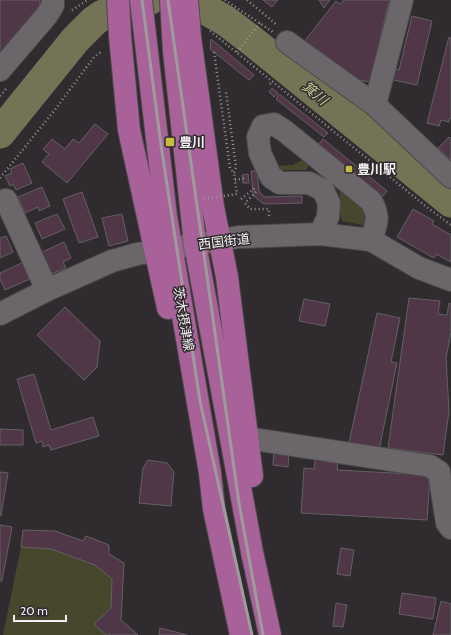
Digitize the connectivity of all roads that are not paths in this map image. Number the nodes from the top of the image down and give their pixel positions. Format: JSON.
{"nodes":[{"id":1,"x":53,"y":0,"type":"edge"},
{"id":2,"x":118,"y":0,"type":"edge"},
{"id":3,"x":141,"y":0,"type":"edge"},
{"id":4,"x":170,"y":0,"type":"edge"},
{"id":5,"x":187,"y":0,"type":"edge"},
{"id":6,"x":402,"y":0,"type":"edge"},
{"id":7,"x":284,"y":36,"type":"road end"},
{"id":8,"x":0,"y":70,"type":"edge"},
{"id":9,"x":375,"y":105,"type":"junction"},
{"id":10,"x":451,"y":177,"type":"edge"},
{"id":11,"x":6,"y":200,"type":"dead end"},
{"id":12,"x":320,"y":234,"type":"junction"},
{"id":13,"x":220,"y":239,"type":"junction"},
{"id":14,"x":371,"y":240,"type":"junction"},
{"id":15,"x":194,"y":244,"type":"junction"},
{"id":16,"x":163,"y":250,"type":"junction"},
{"id":17,"x":451,"y":280,"type":"edge"},
{"id":18,"x":47,"y":290,"type":"junction"},
{"id":19,"x":0,"y":314,"type":"edge"},
{"id":20,"x":247,"y":438,"type":"junction"},
{"id":21,"x":451,"y":528,"type":"edge"},
{"id":22,"x":241,"y":635,"type":"edge"},
{"id":23,"x":270,"y":635,"type":"edge"},
{"id":24,"x":274,"y":635,"type":"edge"}],
"edges":[{"from":1,"to":8,"type":"street"},
{"from":2,"to":16,"type":"main road"},
{"from":3,"to":16,"type":"main road"},
{"from":4,"to":15,"type":"main road","name":"茨木摂津線"},
{"from":5,"to":13,"type":"main road"},
{"from":6,"to":9,"type":"street"},
{"from":7,"to":9,"type":"street"},
{"from":9,"to":10,"type":"street"},
{"from":11,"to":18,"type":"street"},
{"from":12,"to":13,"type":"street","name":"西国街道"},
{"from":12,"to":14,"type":"street","name":"西国街道"},
{"from":12,"to":14,"type":"street"},
{"from":13,"to":15,"type":"street","name":"西国街道"},
{"from":13,"to":20,"type":"main road"},
{"from":14,"to":17,"type":"street","name":"西国街道"},
{"from":15,"to":16,"type":"street","name":"西国街道"},
{"from":15,"to":23,"type":"main road","name":"茨木摂津線"},
{"from":16,"to":18,"type":"street","name":"西国街道"},
{"from":16,"to":22,"type":"main road"},
{"from":18,"to":19,"type":"street","name":"西国街道"},
{"from":20,"to":21,"type":"street"},
{"from":20,"to":24,"type":"main road"}]}
